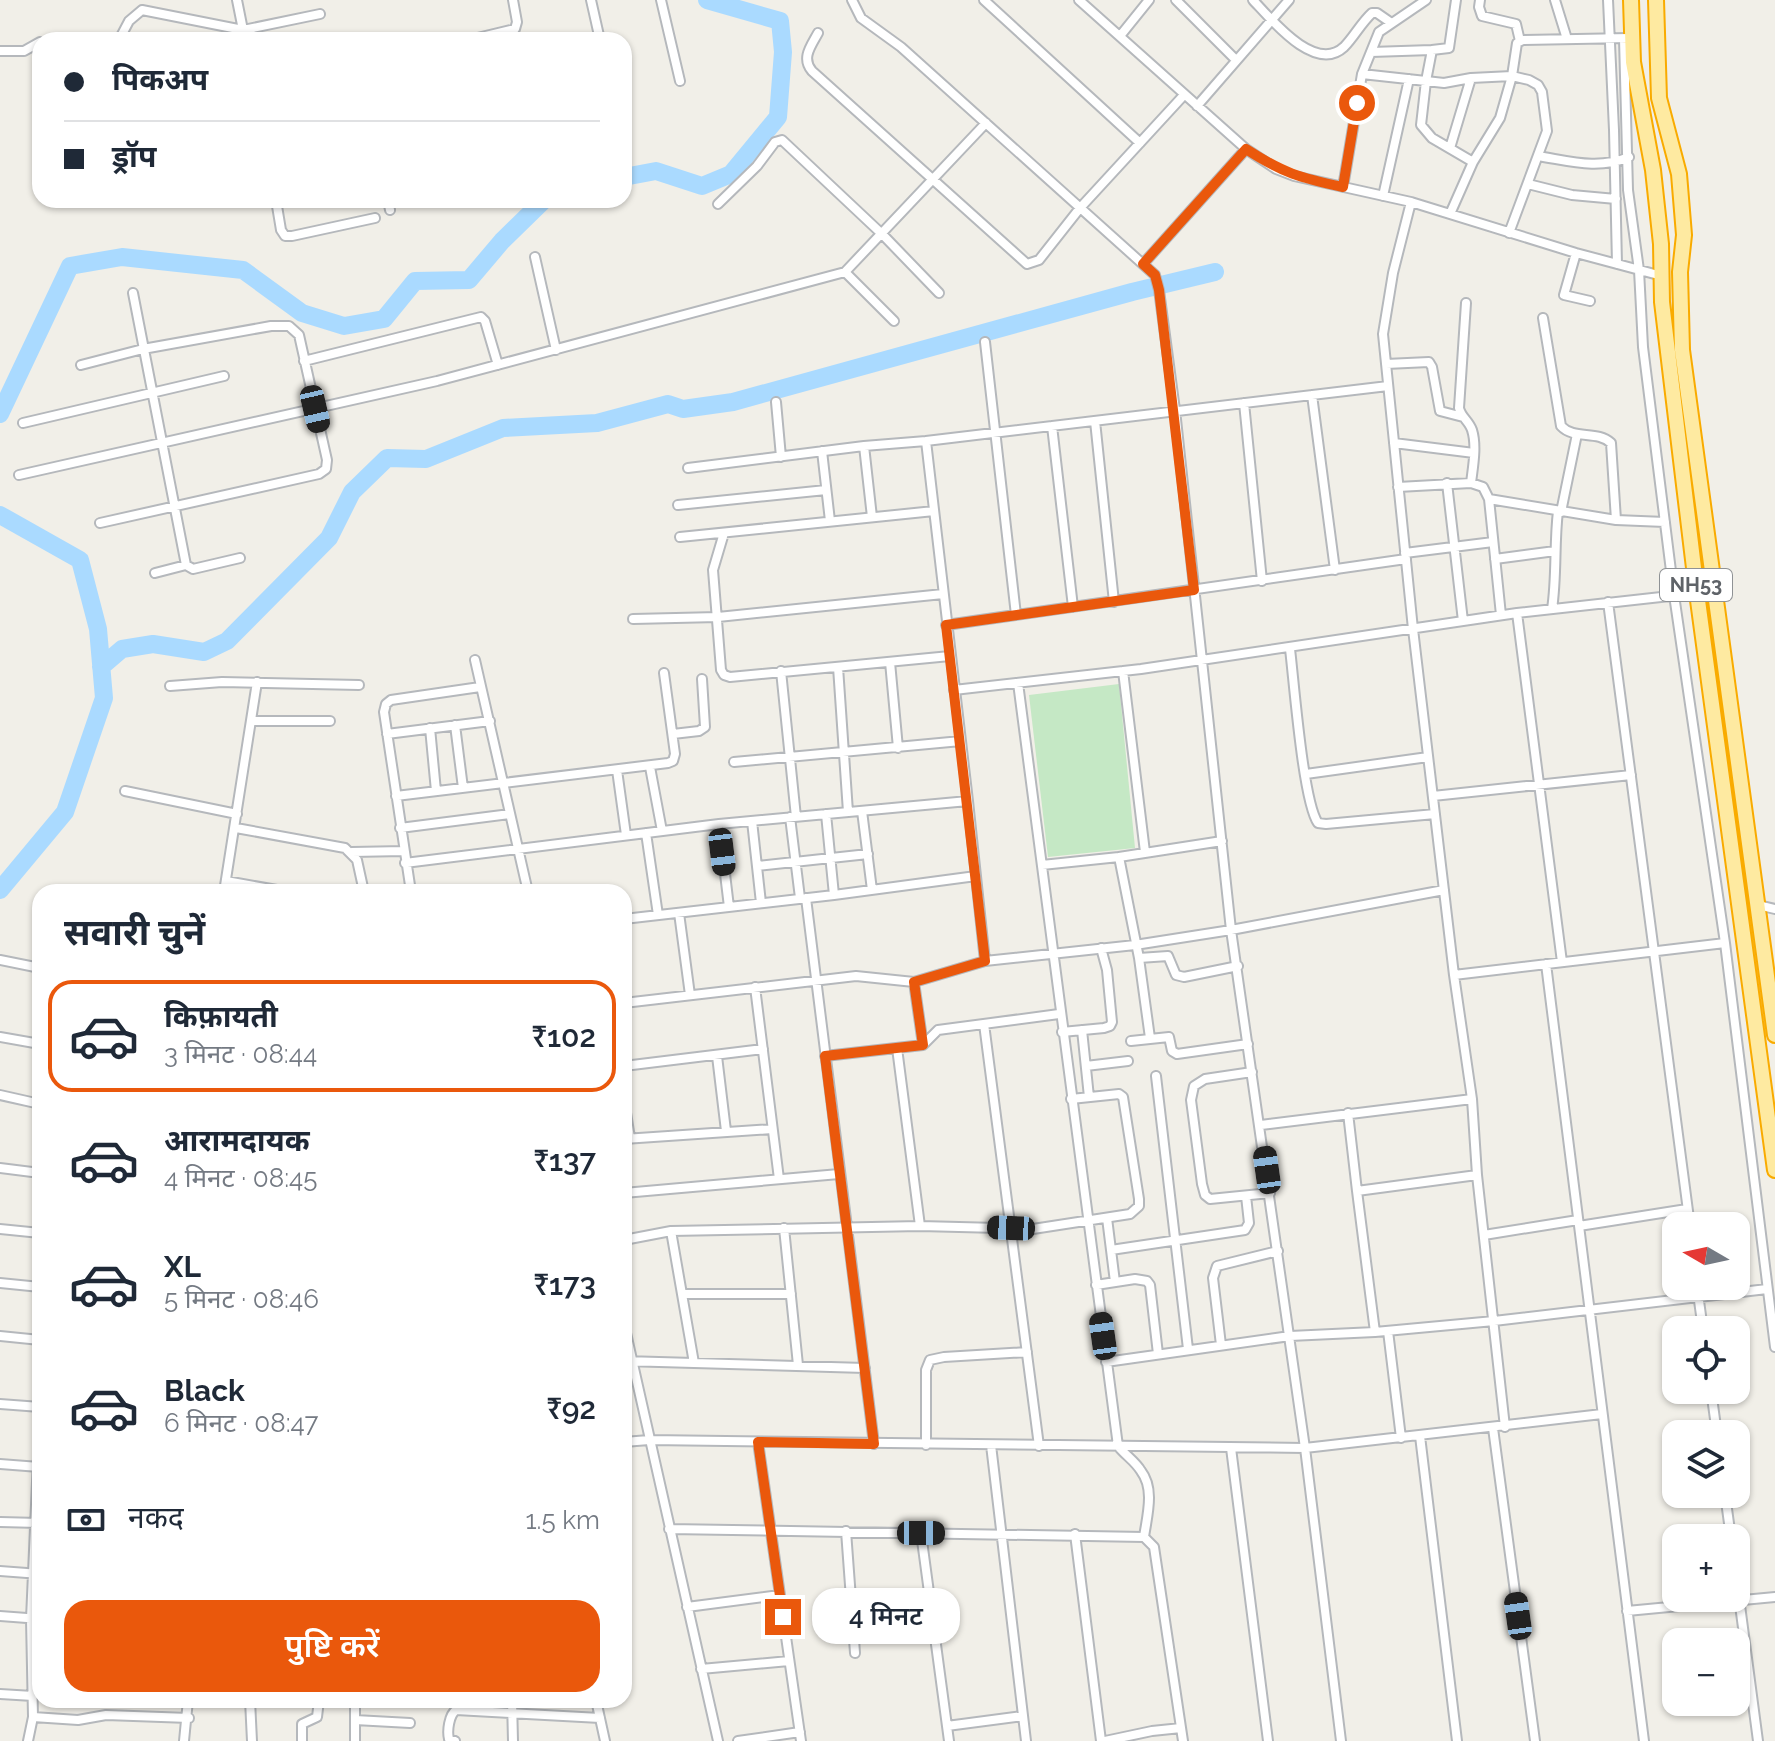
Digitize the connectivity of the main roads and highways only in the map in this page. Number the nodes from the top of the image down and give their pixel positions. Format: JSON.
{"nodes":[{"id":1,"x":1631,"y":0,"type":"edge"},
{"id":2,"x":1656,"y":0,"type":"edge"},
{"id":3,"x":1775,"y":1035,"type":"edge"},
{"id":4,"x":1775,"y":1170,"type":"edge"}],
"edges":[{"from":1,"to":4,"type":"highway","number":"NH53"},
{"from":2,"to":3,"type":"highway","number":"NH53"}]}
